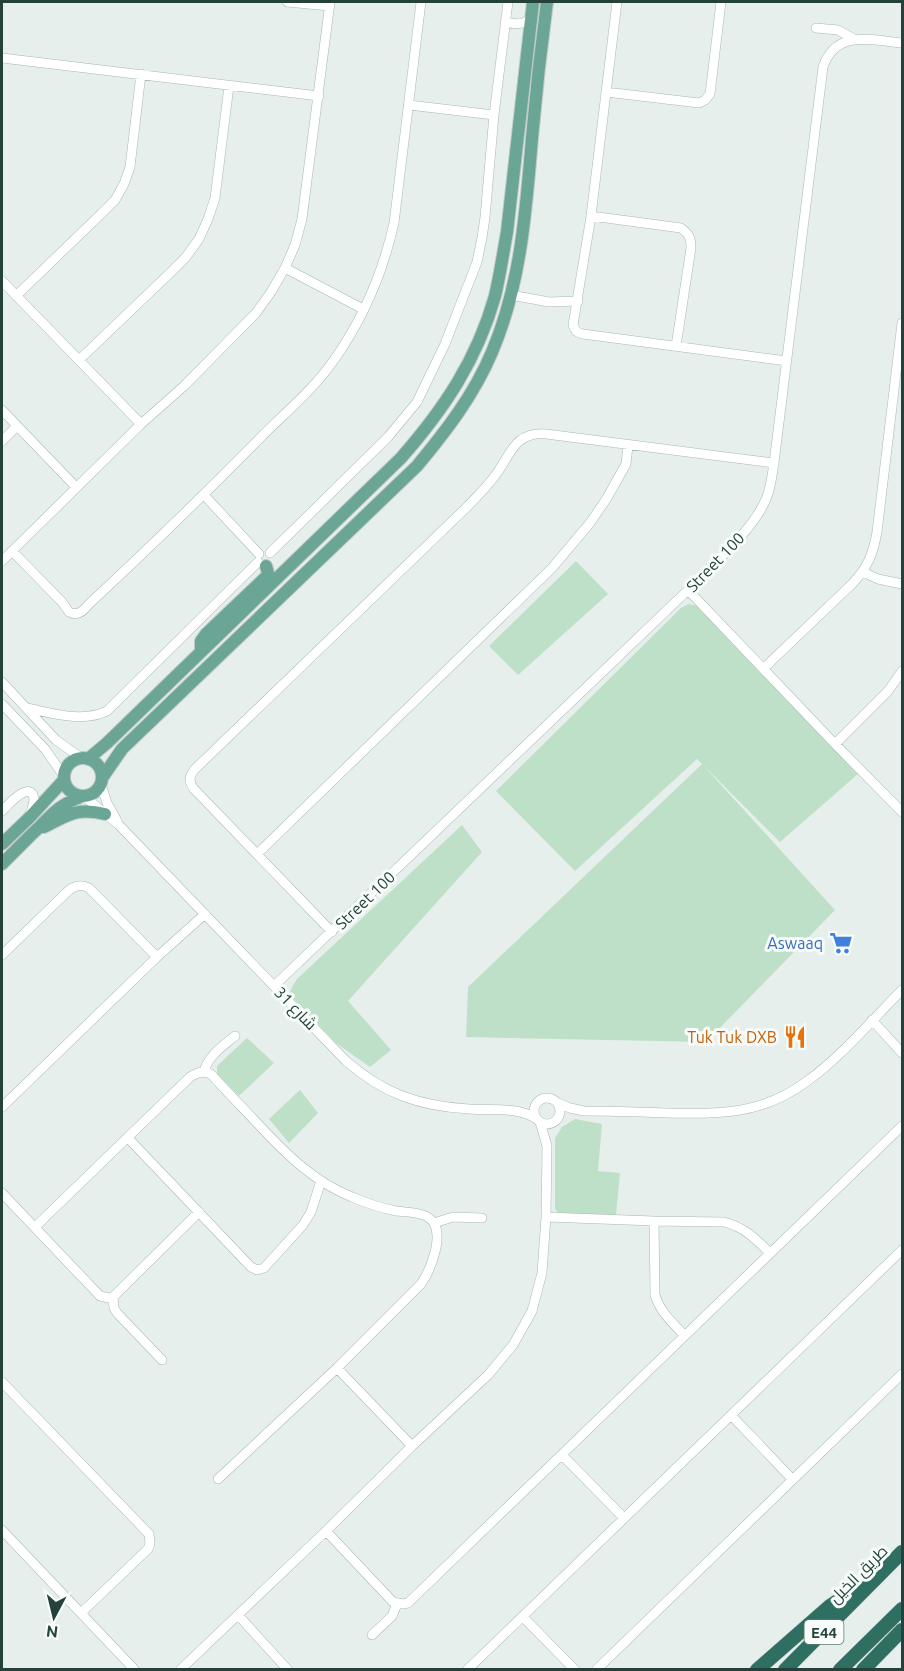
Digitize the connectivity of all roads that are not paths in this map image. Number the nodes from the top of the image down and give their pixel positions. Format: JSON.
{"nodes":[{"id":1,"x":287,"y":2,"type":"edge"},
{"id":2,"x":421,"y":2,"type":"edge"},
{"id":3,"x":508,"y":2,"type":"edge"},
{"id":4,"x":533,"y":2,"type":"edge"},
{"id":5,"x":547,"y":2,"type":"edge"},
{"id":6,"x":617,"y":2,"type":"edge"},
{"id":7,"x":721,"y":2,"type":"edge"},
{"id":8,"x":330,"y":4,"type":"edge"},
{"id":9,"x":531,"y":17,"type":"junction"},
{"id":10,"x":505,"y":22,"type":"junction"},
{"id":11,"x":816,"y":28,"type":"dead end"},
{"id":12,"x":854,"y":39,"type":"junction"},
{"id":13,"x":903,"y":43,"type":"edge"},
{"id":14,"x":2,"y":58,"type":"edge"},
{"id":15,"x":141,"y":74,"type":"junction"},
{"id":16,"x":229,"y":86,"type":"junction"},
{"id":17,"x":606,"y":92,"type":"junction"},
{"id":18,"x":319,"y":96,"type":"junction"},
{"id":19,"x":409,"y":105,"type":"junction"},
{"id":20,"x":494,"y":115,"type":"junction"},
{"id":21,"x":591,"y":216,"type":"junction"},
{"id":22,"x":285,"y":268,"type":"junction"},
{"id":23,"x":2,"y":281,"type":"edge"},
{"id":24,"x":511,"y":295,"type":"junction"},
{"id":25,"x":16,"y":296,"type":"junction"},
{"id":26,"x":578,"y":301,"type":"junction"},
{"id":27,"x":363,"y":309,"type":"junction"},
{"id":28,"x":903,"y":322,"type":"edge"},
{"id":29,"x":676,"y":346,"type":"junction"},
{"id":30,"x":79,"y":360,"type":"junction"},
{"id":31,"x":787,"y":361,"type":"junction"},
{"id":32,"x":899,"y":374,"type":"edge"},
{"id":33,"x":2,"y":410,"type":"edge"},
{"id":34,"x":141,"y":424,"type":"junction"},
{"id":35,"x":17,"y":426,"type":"junction"},
{"id":36,"x":2,"y":441,"type":"edge"},
{"id":37,"x":628,"y":446,"type":"junction"},
{"id":38,"x":774,"y":463,"type":"junction"},
{"id":39,"x":76,"y":487,"type":"junction"},
{"id":40,"x":204,"y":495,"type":"junction"},
{"id":41,"x":12,"y":551,"type":"junction"},
{"id":42,"x":270,"y":553,"type":"junction"},
{"id":43,"x":2,"y":561,"type":"edge"},
{"id":44,"x":261,"y":561,"type":"junction"},
{"id":45,"x":863,"y":572,"type":"junction"},
{"id":46,"x":903,"y":584,"type":"edge"},
{"id":47,"x":688,"y":590,"type":"junction"},
{"id":48,"x":201,"y":652,"type":"junction"},
{"id":49,"x":764,"y":668,"type":"junction"},
{"id":50,"x":903,"y":671,"type":"edge"},
{"id":51,"x":2,"y":682,"type":"edge"},
{"id":52,"x":2,"y":704,"type":"edge"},
{"id":53,"x":27,"y":708,"type":"junction"},
{"id":54,"x":835,"y":744,"type":"junction"},
{"id":55,"x":85,"y":758,"type":"junction"},
{"id":56,"x":63,"y":778,"type":"junction"},
{"id":57,"x":102,"y":781,"type":"junction"},
{"id":58,"x":82,"y":797,"type":"junction"},
{"id":59,"x":2,"y":811,"type":"edge"},
{"id":60,"x":903,"y":812,"type":"edge"},
{"id":61,"x":105,"y":814,"type":"junction"},
{"id":62,"x":29,"y":818,"type":"junction"},
{"id":63,"x":119,"y":825,"type":"junction"},
{"id":64,"x":35,"y":832,"type":"junction"},
{"id":65,"x":2,"y":844,"type":"edge"},
{"id":66,"x":257,"y":854,"type":"junction"},
{"id":67,"x":2,"y":864,"type":"edge"},
{"id":68,"x":205,"y":914,"type":"junction"},
{"id":69,"x":332,"y":932,"type":"junction"},
{"id":70,"x":2,"y":955,"type":"edge"},
{"id":71,"x":157,"y":957,"type":"junction"},
{"id":72,"x":274,"y":986,"type":"junction"},
{"id":73,"x":903,"y":990,"type":"edge"},
{"id":74,"x":872,"y":1020,"type":"junction"},
{"id":75,"x":235,"y":1035,"type":"dead end"},
{"id":76,"x":903,"y":1053,"type":"edge"},
{"id":77,"x":204,"y":1071,"type":"junction"},
{"id":78,"x":537,"y":1102,"type":"junction"},
{"id":79,"x":558,"y":1103,"type":"junction"},
{"id":80,"x":2,"y":1107,"type":"edge"},
{"id":81,"x":514,"y":1110,"type":"junction"},
{"id":82,"x":584,"y":1111,"type":"junction"},
{"id":83,"x":539,"y":1121,"type":"junction"},
{"id":84,"x":556,"y":1121,"type":"junction"},
{"id":85,"x":903,"y":1126,"type":"edge"},
{"id":86,"x":129,"y":1138,"type":"junction"},
{"id":87,"x":547,"y":1146,"type":"junction"},
{"id":88,"x":321,"y":1181,"type":"junction"},
{"id":89,"x":2,"y":1193,"type":"edge"},
{"id":90,"x":199,"y":1212,"type":"junction"},
{"id":91,"x":546,"y":1217,"type":"junction"},
{"id":92,"x":482,"y":1218,"type":"dead end"},
{"id":93,"x":654,"y":1221,"type":"junction"},
{"id":94,"x":434,"y":1223,"type":"junction"},
{"id":95,"x":35,"y":1227,"type":"junction"},
{"id":96,"x":903,"y":1250,"type":"edge"},
{"id":97,"x":770,"y":1253,"type":"junction"},
{"id":98,"x":113,"y":1297,"type":"junction"},
{"id":99,"x":684,"y":1335,"type":"junction"},
{"id":100,"x":162,"y":1360,"type":"dead end"},
{"id":101,"x":338,"y":1368,"type":"junction"},
{"id":102,"x":903,"y":1374,"type":"edge"},
{"id":103,"x":2,"y":1382,"type":"edge"},
{"id":104,"x":731,"y":1415,"type":"junction"},
{"id":105,"x":412,"y":1446,"type":"junction"},
{"id":106,"x":562,"y":1455,"type":"junction"},
{"id":107,"x":218,"y":1479,"type":"dead end"},
{"id":108,"x":792,"y":1479,"type":"junction"},
{"id":109,"x":624,"y":1518,"type":"junction"},
{"id":110,"x":2,"y":1530,"type":"edge"},
{"id":111,"x":326,"y":1531,"type":"junction"},
{"id":112,"x":903,"y":1552,"type":"edge"},
{"id":113,"x":862,"y":1593,"type":"junction"},
{"id":114,"x":397,"y":1604,"type":"junction"},
{"id":115,"x":903,"y":1609,"type":"edge"},
{"id":116,"x":81,"y":1613,"type":"junction"},
{"id":117,"x":238,"y":1615,"type":"junction"},
{"id":118,"x":523,"y":1617,"type":"junction"},
{"id":119,"x":903,"y":1630,"type":"edge"},
{"id":120,"x":372,"y":1635,"type":"dead end"},
{"id":121,"x":575,"y":1669,"type":"edge"},
{"id":122,"x":596,"y":1669,"type":"edge"},
{"id":123,"x":135,"y":1670,"type":"edge"},
{"id":124,"x":180,"y":1670,"type":"edge"},
{"id":125,"x":288,"y":1670,"type":"edge"},
{"id":126,"x":467,"y":1670,"type":"edge"},
{"id":127,"x":757,"y":1670,"type":"edge"},
{"id":128,"x":785,"y":1670,"type":"edge"},
{"id":129,"x":840,"y":1670,"type":"edge"},
{"id":130,"x":863,"y":1670,"type":"edge"}],
"edges":[{"from":1,"to":8,"type":"street"},
{"from":2,"to":19,"type":"street"},
{"from":3,"to":10,"type":"street"},
{"from":4,"to":9,"type":"main road"},
{"from":5,"to":24,"type":"main road"},
{"from":6,"to":17,"type":"street"},
{"from":7,"to":17,"type":"street"},
{"from":8,"to":18,"type":"street"},
{"from":9,"to":10,"type":"street"},
{"from":9,"to":48,"type":"main road"},
{"from":10,"to":20,"type":"street"},
{"from":11,"to":12,"type":"street"},
{"from":12,"to":13,"type":"street"},
{"from":12,"to":31,"type":"street","name":"Street 100"},
{"from":14,"to":15,"type":"street"},
{"from":15,"to":16,"type":"street"},
{"from":15,"to":25,"type":"street"},
{"from":16,"to":18,"type":"street"},
{"from":16,"to":30,"type":"street"},
{"from":17,"to":21,"type":"street"},
{"from":18,"to":22,"type":"street"},
{"from":19,"to":20,"type":"street"},
{"from":19,"to":27,"type":"street"},
{"from":20,"to":42,"type":"street"},
{"from":21,"to":26,"type":"street"},
{"from":21,"to":29,"type":"street"},
{"from":22,"to":27,"type":"street"},
{"from":22,"to":34,"type":"street"},
{"from":23,"to":25,"type":"street"},
{"from":24,"to":26,"type":"street"},
{"from":24,"to":57,"type":"main road"},
{"from":25,"to":30,"type":"street"},
{"from":26,"to":29,"type":"street"},
{"from":27,"to":40,"type":"street"},
{"from":28,"to":32,"type":"street"},
{"from":29,"to":31,"type":"street"},
{"from":30,"to":34,"type":"street"},
{"from":31,"to":38,"type":"street","name":"Street 100"},
{"from":32,"to":45,"type":"street"},
{"from":33,"to":35,"type":"street"},
{"from":34,"to":39,"type":"street"},
{"from":35,"to":36,"type":"street"},
{"from":35,"to":39,"type":"street"},
{"from":37,"to":38,"type":"street"},
{"from":37,"to":66,"type":"street"},
{"from":37,"to":66,"type":"street"},
{"from":38,"to":47,"type":"street","name":"Street 100"},
{"from":39,"to":41,"type":"street"},
{"from":40,"to":41,"type":"street"},
{"from":40,"to":44,"type":"street"},
{"from":41,"to":43,"type":"street"},
{"from":42,"to":44,"type":"street"},
{"from":42,"to":44,"type":"street"},
{"from":44,"to":48,"type":"main road"},
{"from":44,"to":53,"type":"street"},
{"from":45,"to":46,"type":"street"},
{"from":45,"to":49,"type":"street"},
{"from":47,"to":49,"type":"street"},
{"from":47,"to":69,"type":"street","name":"Street 100"},
{"from":48,"to":55,"type":"main road"},
{"from":49,"to":54,"type":"street"},
{"from":50,"to":54,"type":"street"},
{"from":51,"to":53,"type":"street"},
{"from":52,"to":56,"type":"street"},
{"from":53,"to":55,"type":"street"},
{"from":54,"to":60,"type":"street"},
{"from":55,"to":56,"type":"main road"},
{"from":55,"to":57,"type":"main road"},
{"from":56,"to":58,"type":"main road"},
{"from":56,"to":62,"type":"main road"},
{"from":57,"to":58,"type":"main road"},
{"from":57,"to":63,"type":"street","name":"شارع 31"},
{"from":58,"to":61,"type":"street","name":"شارع 31"},
{"from":58,"to":64,"type":"main road"},
{"from":59,"to":62,"type":"street"},
{"from":61,"to":63,"type":"street","name":"شارع 31"},
{"from":61,"to":64,"type":"main road"},
{"from":62,"to":65,"type":"main road"},
{"from":63,"to":68,"type":"street","name":"شارع 31"},
{"from":64,"to":67,"type":"main road"},
{"from":66,"to":69,"type":"street"},
{"from":68,"to":71,"type":"street"},
{"from":68,"to":72,"type":"street","name":"شارع 31"},
{"from":69,"to":72,"type":"street","name":"Street 100"},
{"from":70,"to":71,"type":"street"},
{"from":71,"to":80,"type":"street"},
{"from":72,"to":81,"type":"street","name":"شارع 31"},
{"from":73,"to":74,"type":"street"},
{"from":74,"to":76,"type":"street"},
{"from":74,"to":82,"type":"street"},
{"from":75,"to":77,"type":"street"},
{"from":77,"to":86,"type":"street"},
{"from":77,"to":88,"type":"street"},
{"from":78,"to":79,"type":"street"},
{"from":78,"to":81,"type":"street","name":"شارع 31"},
{"from":78,"to":83,"type":"street"},
{"from":79,"to":82,"type":"street"},
{"from":79,"to":84,"type":"street"},
{"from":81,"to":83,"type":"street","name":"شارع 31"},
{"from":82,"to":84,"type":"street"},
{"from":83,"to":84,"type":"street"},
{"from":83,"to":87,"type":"street"},
{"from":84,"to":87,"type":"street"},
{"from":85,"to":97,"type":"street"},
{"from":86,"to":90,"type":"street"},
{"from":86,"to":95,"type":"street"},
{"from":87,"to":91,"type":"street"},
{"from":88,"to":90,"type":"street"},
{"from":88,"to":94,"type":"street"},
{"from":89,"to":95,"type":"street"},
{"from":90,"to":98,"type":"street"},
{"from":91,"to":93,"type":"street"},
{"from":91,"to":105,"type":"street"},
{"from":92,"to":94,"type":"street"},
{"from":93,"to":97,"type":"street"},
{"from":93,"to":99,"type":"street"},
{"from":94,"to":101,"type":"street"},
{"from":95,"to":98,"type":"street"},
{"from":96,"to":104,"type":"street"},
{"from":97,"to":99,"type":"street"},
{"from":98,"to":100,"type":"street"},
{"from":99,"to":106,"type":"street"},
{"from":101,"to":105,"type":"street"},
{"from":101,"to":107,"type":"street"},
{"from":102,"to":108,"type":"street"},
{"from":103,"to":116,"type":"street"},
{"from":104,"to":108,"type":"street"},
{"from":104,"to":109,"type":"street"},
{"from":105,"to":111,"type":"street"},
{"from":106,"to":109,"type":"street"},
{"from":106,"to":114,"type":"street"},
{"from":108,"to":122,"type":"street"},
{"from":109,"to":118,"type":"street"},
{"from":110,"to":116,"type":"street"},
{"from":111,"to":114,"type":"street"},
{"from":111,"to":117,"type":"street"},
{"from":112,"to":113,"type":"highway","name":"طريق الخيل","number":"E44"},
{"from":113,"to":127,"type":"highway"},
{"from":113,"to":128,"type":"highway","name":"طريق الخيل","number":"E44"},
{"from":114,"to":120,"type":"street"},
{"from":115,"to":129,"type":"highway","number":"E44"},
{"from":116,"to":123,"type":"street"},
{"from":117,"to":124,"type":"street"},
{"from":117,"to":125,"type":"street"},
{"from":118,"to":121,"type":"street"},
{"from":118,"to":126,"type":"street"},
{"from":119,"to":130,"type":"highway"}]}
